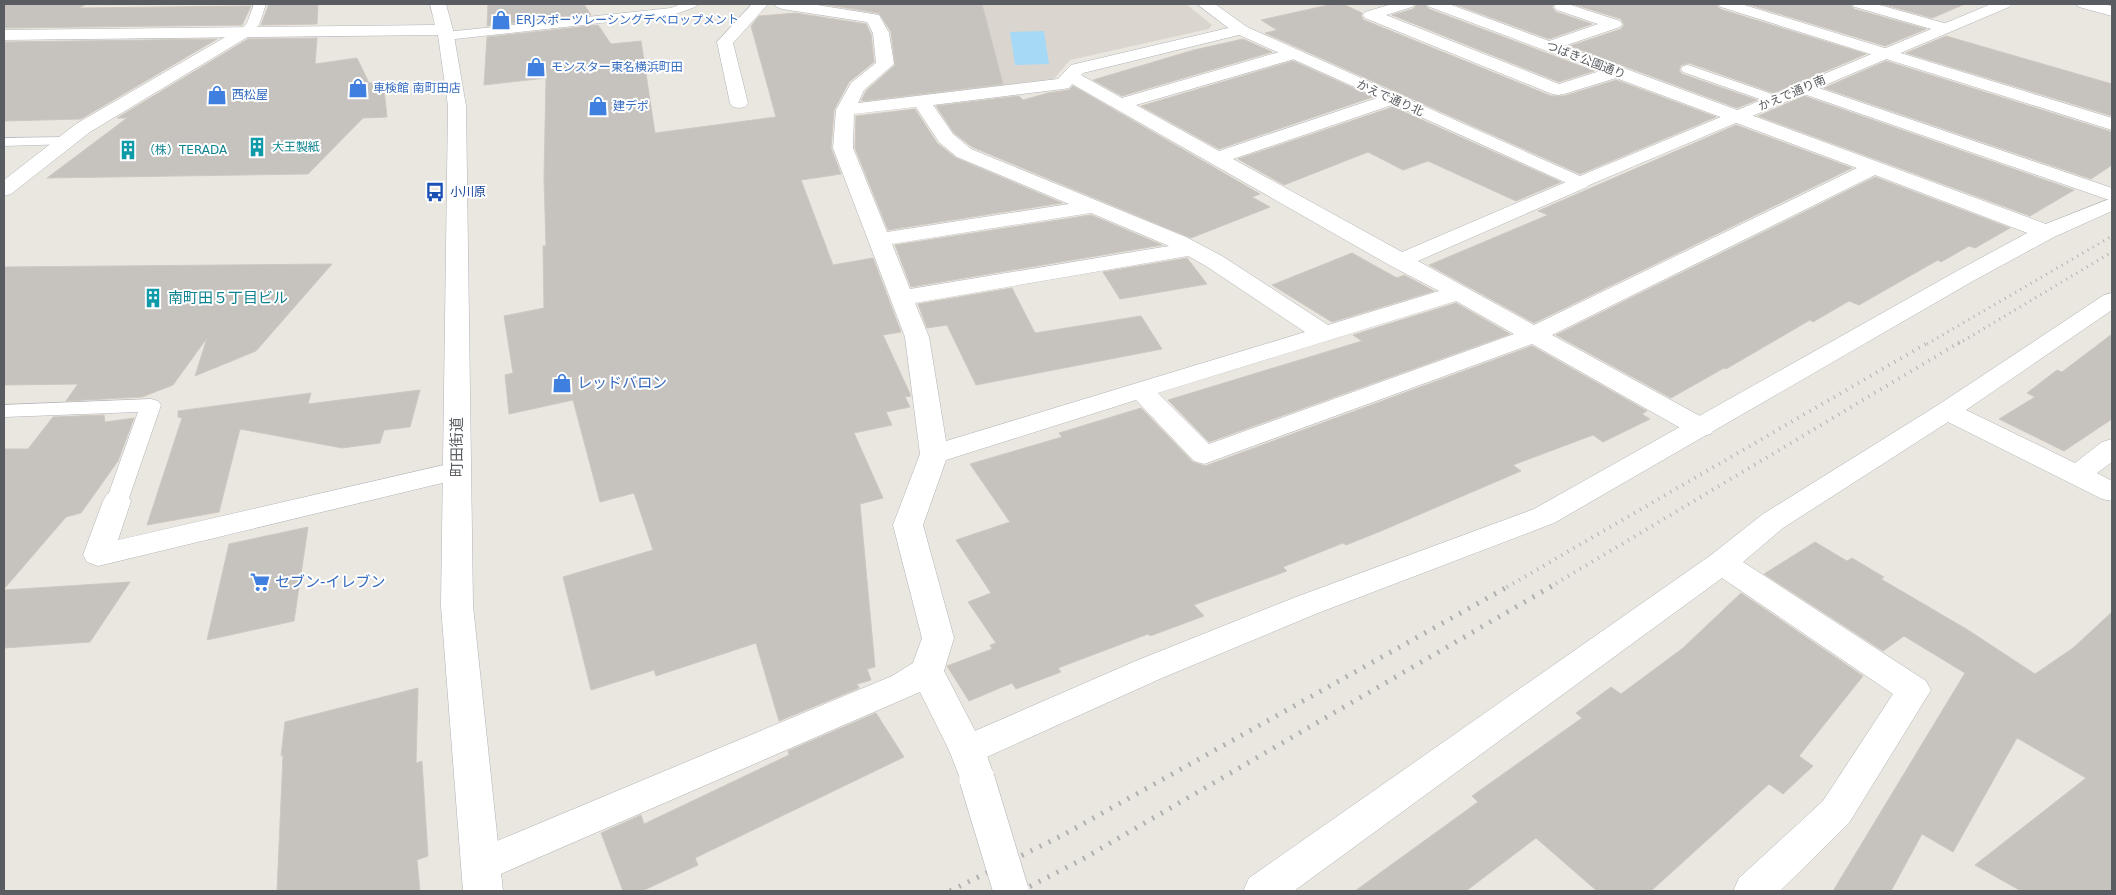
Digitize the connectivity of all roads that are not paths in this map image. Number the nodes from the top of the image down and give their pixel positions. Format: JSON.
{"nodes":[{"id":1,"x":260,"y":4,"type":"edge"},
{"id":2,"x":438,"y":4,"type":"edge"},
{"id":3,"x":691,"y":4,"type":"edge"},
{"id":4,"x":760,"y":4,"type":"edge"},
{"id":5,"x":782,"y":4,"type":"edge"},
{"id":6,"x":1204,"y":4,"type":"edge"},
{"id":7,"x":1407,"y":4,"type":"edge"},
{"id":8,"x":1435,"y":4,"type":"edge"},
{"id":9,"x":1726,"y":4,"type":"edge"},
{"id":10,"x":1860,"y":4,"type":"edge"},
{"id":11,"x":2004,"y":4,"type":"edge"},
{"id":12,"x":2084,"y":4,"type":"edge"},
{"id":13,"x":1562,"y":7,"type":"dead end"},
{"id":14,"x":2112,"y":11,"type":"edge"},
{"id":15,"x":1945,"y":28,"type":"junction"},
{"id":16,"x":1241,"y":30,"type":"junction"},
{"id":17,"x":245,"y":32,"type":"junction"},
{"id":18,"x":446,"y":33,"type":"junction"},
{"id":19,"x":4,"y":35,"type":"edge"},
{"id":20,"x":1549,"y":46,"type":"junction"},
{"id":21,"x":1292,"y":54,"type":"junction"},
{"id":22,"x":1886,"y":54,"type":"junction"},
{"id":23,"x":1688,"y":69,"type":"dead end"},
{"id":24,"x":1616,"y":72,"type":"junction"},
{"id":25,"x":1070,"y":76,"type":"junction"},
{"id":26,"x":2060,"y":87,"type":"dead end"},
{"id":27,"x":1804,"y":88,"type":"junction"},
{"id":28,"x":1392,"y":99,"type":"junction"},
{"id":29,"x":1776,"y":100,"type":"junction"},
{"id":30,"x":2036,"y":100,"type":"junction"},
{"id":31,"x":921,"y":101,"type":"junction"},
{"id":32,"x":739,"y":103,"type":"dead end"},
{"id":33,"x":1120,"y":104,"type":"junction"},
{"id":34,"x":846,"y":110,"type":"junction"},
{"id":35,"x":2010,"y":113,"type":"dead end"},
{"id":36,"x":1737,"y":117,"type":"junction"},
{"id":37,"x":2112,"y":124,"type":"edge"},
{"id":38,"x":65,"y":141,"type":"junction"},
{"id":39,"x":4,"y":142,"type":"edge"},
{"id":40,"x":1217,"y":158,"type":"junction"},
{"id":41,"x":1874,"y":168,"type":"junction"},
{"id":42,"x":1580,"y":182,"type":"junction"},
{"id":43,"x":4,"y":190,"type":"edge"},
{"id":44,"x":2112,"y":195,"type":"edge"},
{"id":45,"x":2112,"y":204,"type":"edge"},
{"id":46,"x":1091,"y":207,"type":"junction"},
{"id":47,"x":2046,"y":232,"type":"junction"},
{"id":48,"x":878,"y":240,"type":"junction"},
{"id":49,"x":1190,"y":249,"type":"junction"},
{"id":50,"x":1399,"y":261,"type":"junction"},
{"id":51,"x":1458,"y":293,"type":"junction"},
{"id":52,"x":901,"y":298,"type":"junction"},
{"id":53,"x":2112,"y":300,"type":"edge"},
{"id":54,"x":1325,"y":334,"type":"junction"},
{"id":55,"x":1533,"y":335,"type":"junction"},
{"id":56,"x":1141,"y":391,"type":"junction"},
{"id":57,"x":4,"y":411,"type":"edge"},
{"id":58,"x":1947,"y":411,"type":"junction"},
{"id":59,"x":1701,"y":428,"type":"junction"},
{"id":60,"x":2112,"y":448,"type":"edge"},
{"id":61,"x":934,"y":454,"type":"junction"},
{"id":62,"x":458,"y":471,"type":"junction"},
{"id":63,"x":2077,"y":475,"type":"junction"},
{"id":64,"x":2112,"y":492,"type":"edge"},
{"id":65,"x":117,"y":500,"type":"joint"},
{"id":66,"x":1722,"y":563,"type":"junction"},
{"id":67,"x":927,"y":671,"type":"junction"},
{"id":68,"x":972,"y":764,"type":"junction"},
{"id":69,"x":482,"y":878,"type":"edge"},
{"id":70,"x":1011,"y":891,"type":"edge"},
{"id":71,"x":1263,"y":891,"type":"edge"},
{"id":72,"x":1753,"y":891,"type":"edge"}],
"edges":[{"from":1,"to":17,"type":"lane"},
{"from":2,"to":18,"type":"street","name":"町田街道"},
{"from":3,"to":18,"type":"lane"},
{"from":4,"to":32,"type":"street"},
{"from":5,"to":34,"type":"street"},
{"from":6,"to":16,"type":"street","name":"かえで通り北"},
{"from":7,"to":24,"type":"street"},
{"from":8,"to":20,"type":"street","name":"つばき公園通り"},
{"from":9,"to":22,"type":"street"},
{"from":10,"to":15,"type":"street"},
{"from":11,"to":15,"type":"street","name":"かえで通り南"},
{"from":12,"to":14,"type":"street"},
{"from":13,"to":20,"type":"street"},
{"from":15,"to":22,"type":"street","name":"かえで通り南"},
{"from":16,"to":21,"type":"street","name":"かえで通り北"},
{"from":16,"to":25,"type":"street"},
{"from":17,"to":18,"type":"street"},
{"from":17,"to":19,"type":"street"},
{"from":17,"to":38,"type":"street"},
{"from":18,"to":62,"type":"street","name":"町田街道"},
{"from":20,"to":24,"type":"street","name":"つばき公園通り"},
{"from":21,"to":28,"type":"street","name":"かえで通り北"},
{"from":21,"to":33,"type":"street"},
{"from":22,"to":27,"type":"street","name":"かえで通り南"},
{"from":22,"to":30,"type":"street"},
{"from":23,"to":29,"type":"lane"},
{"from":24,"to":36,"type":"street","name":"つばき公園通り"},
{"from":25,"to":31,"type":"street"},
{"from":25,"to":33,"type":"street"},
{"from":26,"to":30,"type":"street"},
{"from":27,"to":29,"type":"street","name":"かえで通り南"},
{"from":27,"to":44,"type":"street"},
{"from":28,"to":40,"type":"street"},
{"from":28,"to":42,"type":"street","name":"かえで通り北"},
{"from":29,"to":36,"type":"street","name":"かえで通り南"},
{"from":30,"to":35,"type":"street"},
{"from":30,"to":37,"type":"street"},
{"from":31,"to":34,"type":"street"},
{"from":31,"to":46,"type":"street"},
{"from":33,"to":40,"type":"street"},
{"from":34,"to":48,"type":"street"},
{"from":36,"to":41,"type":"street","name":"つばき公園通り"},
{"from":36,"to":42,"type":"street","name":"かえで通り南"},
{"from":38,"to":39,"type":"lane"},
{"from":38,"to":43,"type":"street"},
{"from":40,"to":50,"type":"street"},
{"from":41,"to":47,"type":"street","name":"つばき公園通り"},
{"from":41,"to":55,"type":"street"},
{"from":42,"to":50,"type":"street","name":"かえで通り南"},
{"from":45,"to":47,"type":"street"},
{"from":46,"to":48,"type":"street"},
{"from":46,"to":49,"type":"street"},
{"from":47,"to":59,"type":"street"},
{"from":48,"to":52,"type":"street"},
{"from":49,"to":52,"type":"street"},
{"from":49,"to":54,"type":"street"},
{"from":50,"to":51,"type":"street"},
{"from":51,"to":54,"type":"street"},
{"from":51,"to":55,"type":"street"},
{"from":52,"to":61,"type":"street"},
{"from":53,"to":58,"type":"street"},
{"from":54,"to":56,"type":"street"},
{"from":55,"to":56,"type":"street"},
{"from":55,"to":59,"type":"street"},
{"from":56,"to":61,"type":"street"},
{"from":57,"to":65,"type":"lane"},
{"from":58,"to":63,"type":"street"},
{"from":58,"to":66,"type":"street"},
{"from":59,"to":68,"type":"street"},
{"from":60,"to":63,"type":"street"},
{"from":61,"to":67,"type":"street"},
{"from":62,"to":65,"type":"street"},
{"from":62,"to":69,"type":"street","name":"町田街道"},
{"from":63,"to":64,"type":"street"},
{"from":66,"to":71,"type":"street"},
{"from":66,"to":72,"type":"street"},
{"from":67,"to":68,"type":"street"},
{"from":67,"to":69,"type":"street"},
{"from":68,"to":70,"type":"street","bridge":true}]}
